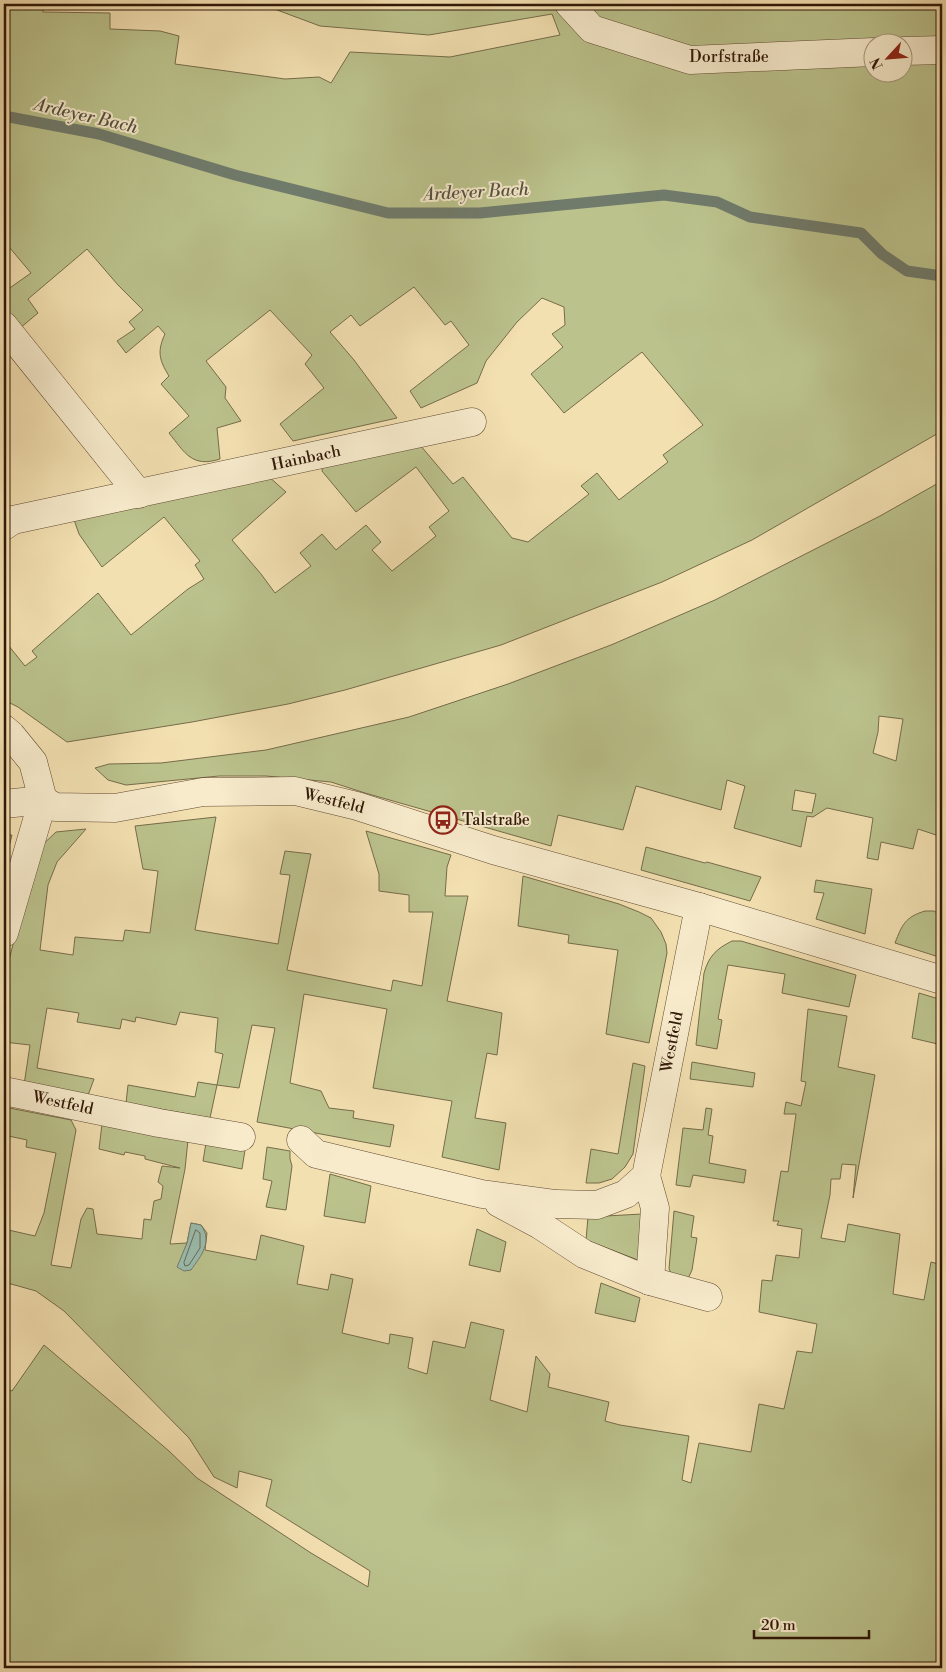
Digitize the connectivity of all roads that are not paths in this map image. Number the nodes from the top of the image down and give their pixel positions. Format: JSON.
{"nodes":[{"id":1,"x":569,"y":4,"type":"edge"},
{"id":2,"x":942,"y":50,"type":"edge"},
{"id":3,"x":914,"y":51,"type":"edge"},
{"id":4,"x":864,"y":52,"type":"edge"},
{"id":5,"x":4,"y":326,"type":"edge"},
{"id":6,"x":472,"y":422,"type":"dead end"},
{"id":7,"x":139,"y":494,"type":"junction"},
{"id":8,"x":4,"y":526,"type":"edge"},
{"id":9,"x":4,"y":729,"type":"edge"},
{"id":10,"x":43,"y":800,"type":"junction"},
{"id":11,"x":4,"y":804,"type":"edge"},
{"id":12,"x":699,"y":907,"type":"junction"},
{"id":13,"x":4,"y":933,"type":"edge"},
{"id":14,"x":942,"y":980,"type":"edge"},
{"id":15,"x":4,"y":1091,"type":"edge"},
{"id":16,"x":241,"y":1137,"type":"dead end"},
{"id":17,"x":300,"y":1140,"type":"dead end"},
{"id":18,"x":646,"y":1176,"type":"junction"},
{"id":19,"x":482,"y":1194,"type":"junction"},
{"id":20,"x":650,"y":1281,"type":"junction"},
{"id":21,"x":708,"y":1297,"type":"dead end"}],
"edges":[{"from":1,"to":4,"type":"street","name":"Dorfstraße"},
{"from":2,"to":3,"type":"street"},
{"from":5,"to":7,"type":"street"},
{"from":6,"to":7,"type":"street","name":"Hainbach"},
{"from":7,"to":8,"type":"street","name":"Hainbach"},
{"from":9,"to":10,"type":"street"},
{"from":10,"to":11,"type":"street"},
{"from":10,"to":12,"type":"street","name":"Westfeld"},
{"from":10,"to":13,"type":"street"},
{"from":12,"to":14,"type":"street","name":"Westfeld"},
{"from":12,"to":18,"type":"street","name":"Westfeld"},
{"from":15,"to":16,"type":"street","name":"Westfeld"},
{"from":17,"to":19,"type":"street"},
{"from":18,"to":19,"type":"street"},
{"from":18,"to":20,"type":"street","name":"Westfeld"},
{"from":19,"to":20,"type":"street"},
{"from":20,"to":21,"type":"street"}]}
